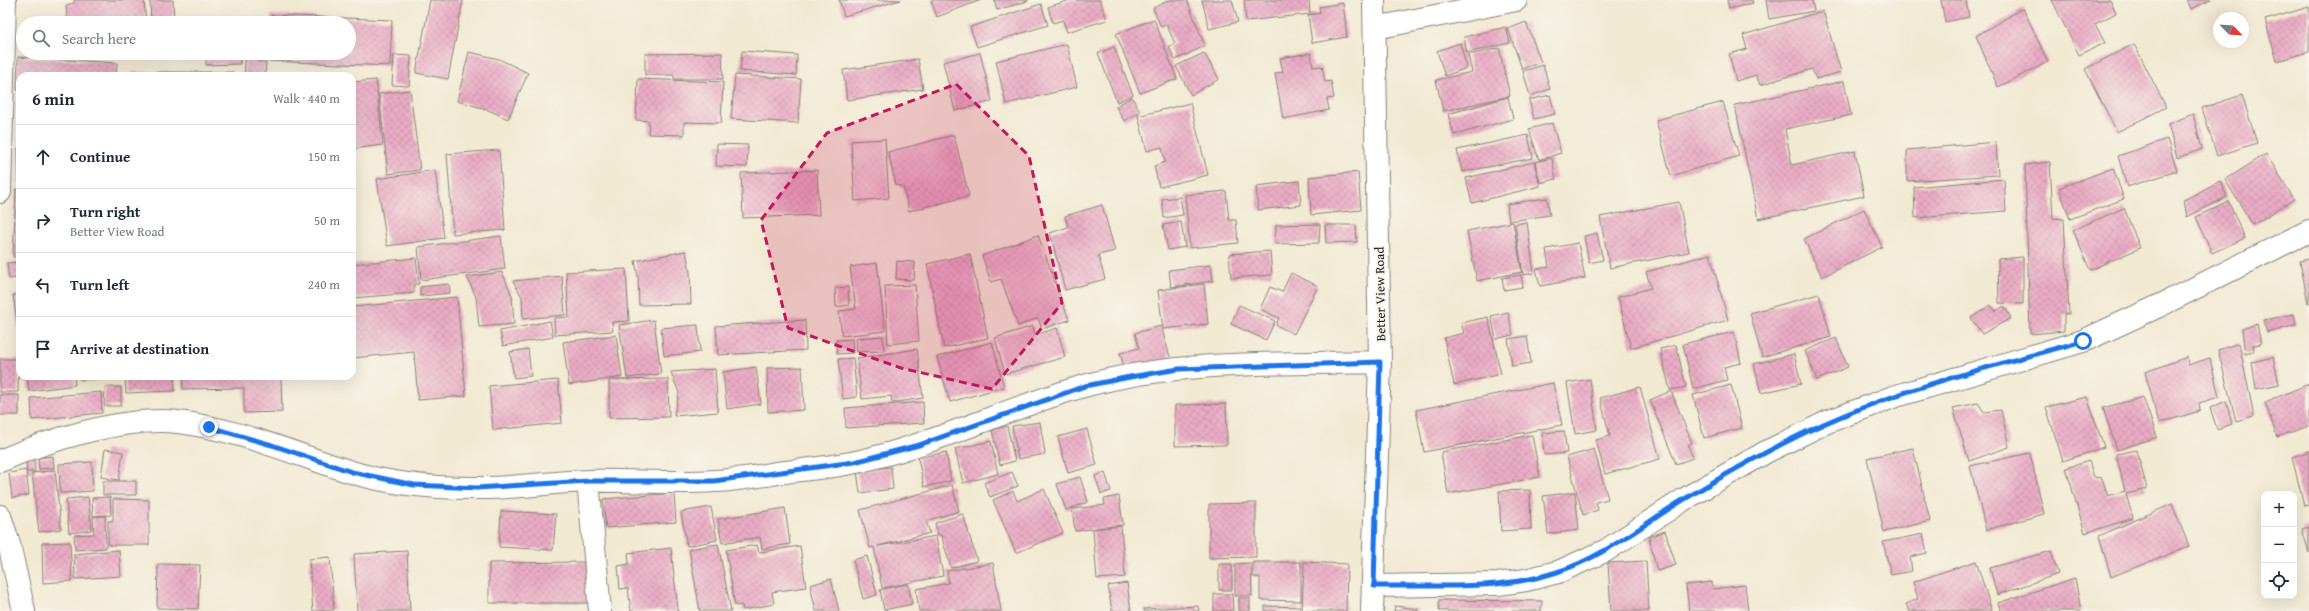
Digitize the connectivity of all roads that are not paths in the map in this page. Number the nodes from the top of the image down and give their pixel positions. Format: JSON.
{"nodes":[{"id":1,"x":5,"y":0,"type":"edge"},
{"id":2,"x":1374,"y":0,"type":"edge"},
{"id":3,"x":1516,"y":0,"type":"edge"},
{"id":4,"x":1375,"y":28,"type":"junction"},
{"id":5,"x":0,"y":192,"type":"edge"},
{"id":6,"x":2309,"y":231,"type":"edge"},
{"id":7,"x":1380,"y":362,"type":"junction"},
{"id":8,"x":0,"y":461,"type":"edge"},
{"id":9,"x":588,"y":481,"type":"junction"},
{"id":10,"x":0,"y":516,"type":"edge"},
{"id":11,"x":1374,"y":586,"type":"junction"},
{"id":12,"x":24,"y":611,"type":"edge"},
{"id":13,"x":600,"y":611,"type":"edge"},
{"id":14,"x":1372,"y":611,"type":"edge"}],
"edges":[{"from":1,"to":5,"type":"street"},
{"from":2,"to":4,"type":"street","name":"Better View Road"},
{"from":3,"to":4,"type":"street"},
{"from":4,"to":7,"type":"street","name":"Better View Road"},
{"from":6,"to":11,"type":"street"},
{"from":7,"to":9,"type":"street"},
{"from":7,"to":11,"type":"street","name":"Better View Road"},
{"from":8,"to":9,"type":"street"},
{"from":9,"to":13,"type":"street"},
{"from":10,"to":12,"type":"street"},
{"from":11,"to":14,"type":"street","name":"Better View Road"}]}
